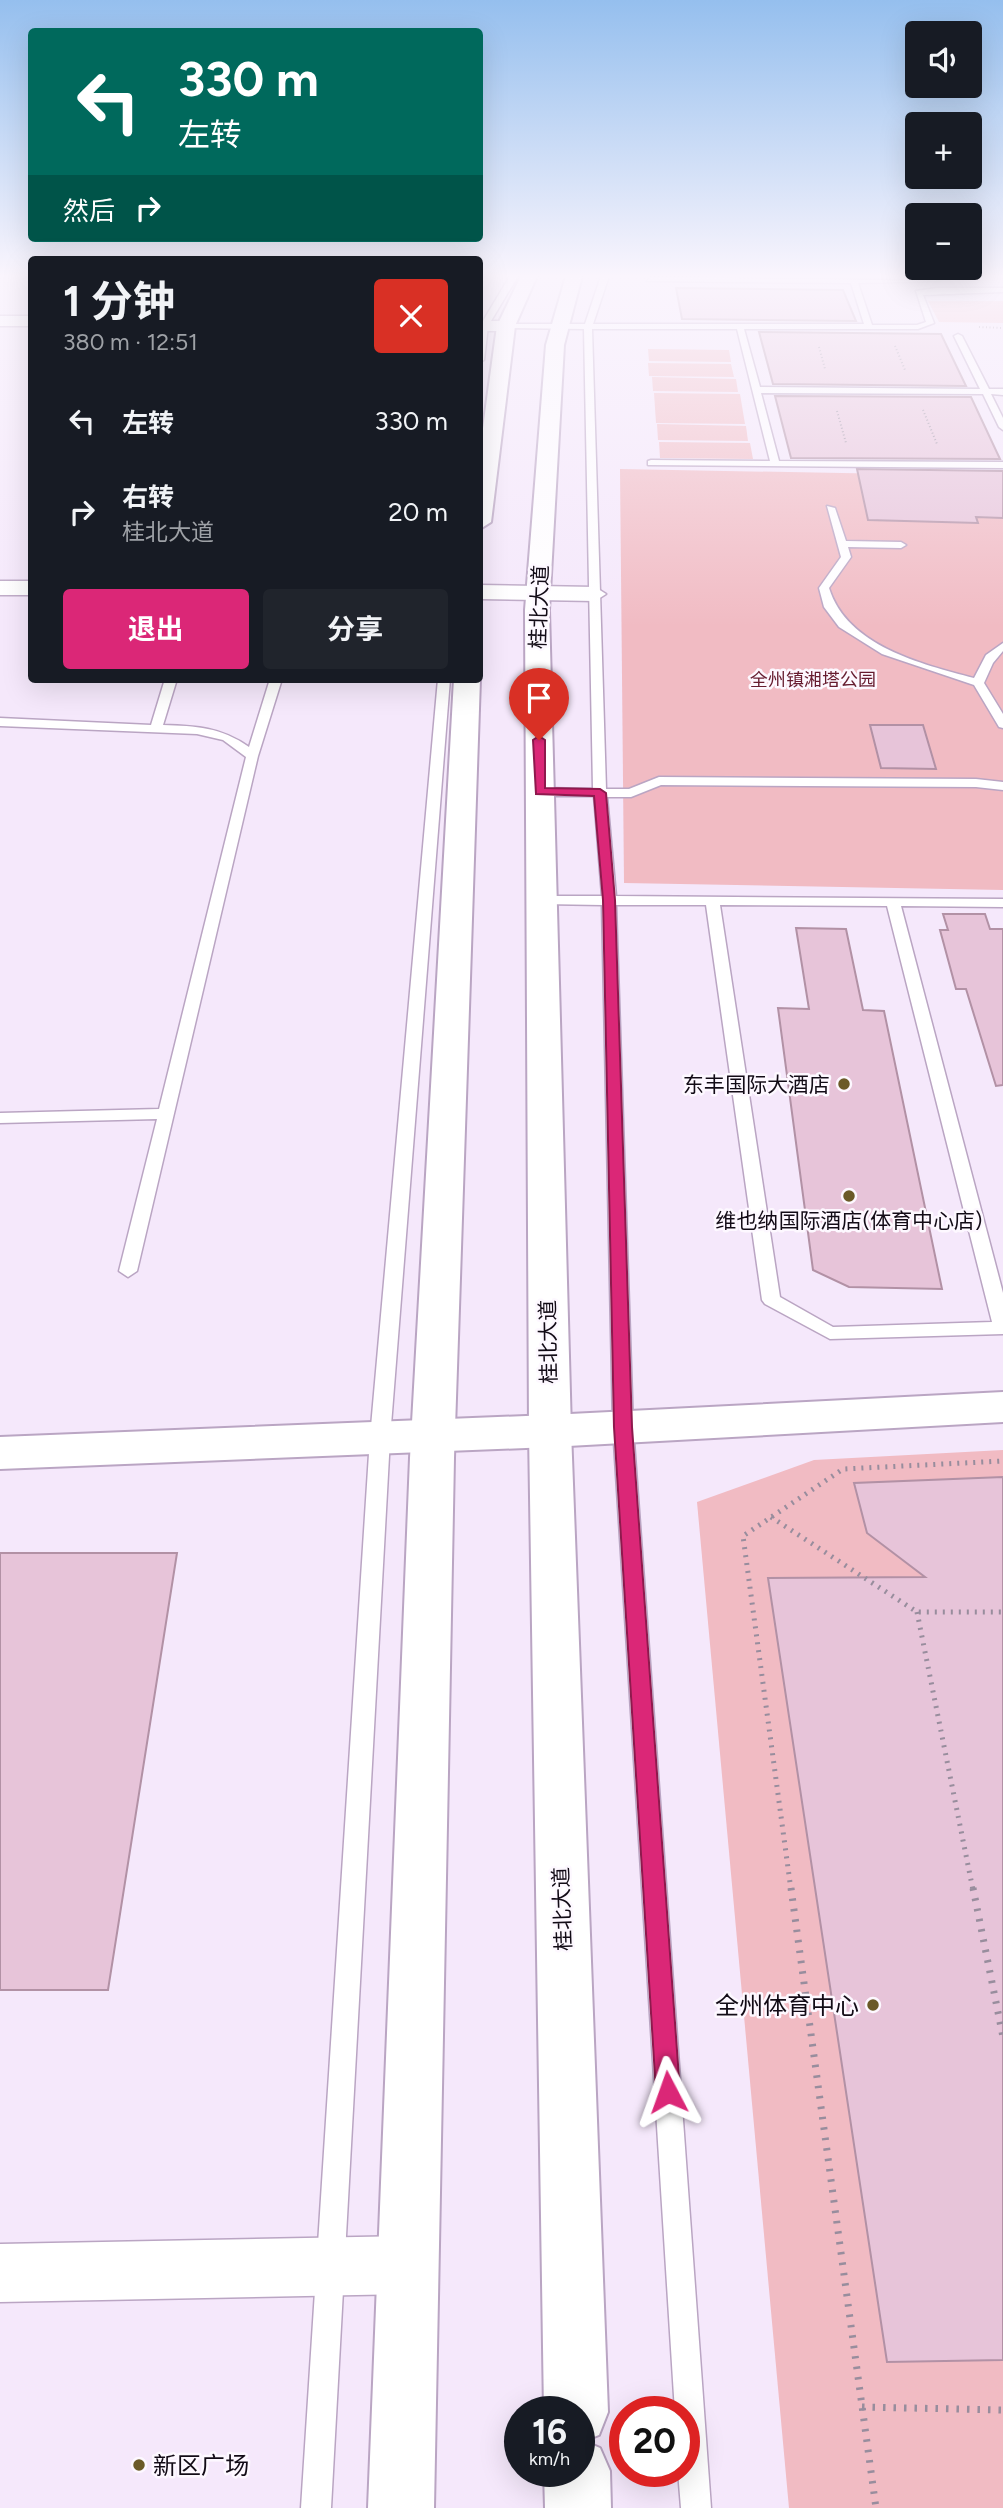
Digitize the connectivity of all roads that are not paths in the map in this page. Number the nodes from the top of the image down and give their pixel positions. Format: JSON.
{"nodes":[{"id":1,"x":497,"y":393,"type":"edge"},
{"id":2,"x":552,"y":393,"type":"edge"},
{"id":3,"x":579,"y":393,"type":"edge"},
{"id":4,"x":757,"y":393,"type":"edge"},
{"id":5,"x":987,"y":393,"type":"edge"},
{"id":6,"x":1003,"y":427,"type":"edge"},
{"id":7,"x":651,"y":463,"type":"dead end"},
{"id":8,"x":775,"y":464,"type":"junction"},
{"id":9,"x":1003,"y":465,"type":"edge"},
{"id":10,"x":483,"y":499,"type":"edge"},
{"id":11,"x":830,"y":508,"type":"dead end"},
{"id":12,"x":842,"y":544,"type":"junction"},
{"id":13,"x":901,"y":545,"type":"dead end"},
{"id":14,"x":0,"y":588,"type":"edge"},
{"id":15,"x":28,"y":589,"type":"edge"},
{"id":16,"x":483,"y":592,"type":"edge"},
{"id":17,"x":538,"y":593,"type":"junction"},
{"id":18,"x":594,"y":594,"type":"junction"},
{"id":19,"x":1003,"y":646,"type":"edge"},
{"id":20,"x":170,"y":683,"type":"edge"},
{"id":21,"x":275,"y":683,"type":"edge"},
{"id":22,"x":444,"y":683,"type":"edge"},
{"id":23,"x":467,"y":683,"type":"edge"},
{"id":24,"x":978,"y":683,"type":"junction"},
{"id":25,"x":0,"y":722,"type":"edge"},
{"id":26,"x":1003,"y":724,"type":"edge"},
{"id":27,"x":156,"y":728,"type":"junction"},
{"id":28,"x":252,"y":756,"type":"junction"},
{"id":29,"x":1003,"y":786,"type":"edge"},
{"id":30,"x":540,"y":792,"type":"junction"},
{"id":31,"x":600,"y":793,"type":"junction"},
{"id":32,"x":542,"y":900,"type":"junction"},
{"id":33,"x":609,"y":900,"type":"junction"},
{"id":34,"x":712,"y":901,"type":"junction"},
{"id":35,"x":893,"y":902,"type":"junction"},
{"id":36,"x":1003,"y":903,"type":"edge"},
{"id":37,"x":165,"y":1114,"type":"junction"},
{"id":38,"x":0,"y":1118,"type":"edge"},
{"id":39,"x":128,"y":1271,"type":"dead end"},
{"id":40,"x":1003,"y":1407,"type":"edge"},
{"id":41,"x":623,"y":1427,"type":"junction"},
{"id":42,"x":550,"y":1430,"type":"junction"},
{"id":43,"x":434,"y":1436,"type":"junction"},
{"id":44,"x":380,"y":1438,"type":"junction"},
{"id":45,"x":0,"y":1453,"type":"edge"},
{"id":46,"x":408,"y":2265,"type":"junction"},
{"id":47,"x":330,"y":2267,"type":"junction"},
{"id":48,"x":0,"y":2273,"type":"edge"},
{"id":49,"x":576,"y":2396,"type":"edge"},
{"id":50,"x":578,"y":2487,"type":"edge"},
{"id":51,"x":316,"y":2508,"type":"edge"},
{"id":52,"x":401,"y":2508,"type":"edge"},
{"id":53,"x":578,"y":2508,"type":"edge"},
{"id":54,"x":696,"y":2508,"type":"edge"}],
"edges":[{"from":1,"to":10,"type":"main road"},
{"from":2,"to":17,"type":"main road","name":"桂北大道"},
{"from":3,"to":18,"type":"lane"},
{"from":4,"to":8,"type":"lane"},
{"from":5,"to":6,"type":"lane"},
{"from":7,"to":8,"type":"lane"},
{"from":8,"to":9,"type":"lane"},
{"from":11,"to":12,"type":"lane"},
{"from":12,"to":13,"type":"lane"},
{"from":12,"to":24,"type":"lane"},
{"from":14,"to":15,"type":"street"},
{"from":16,"to":17,"type":"street"},
{"from":17,"to":18,"type":"street"},
{"from":17,"to":30,"type":"main road","name":"桂北大道"},
{"from":18,"to":31,"type":"lane"},
{"from":19,"to":24,"type":"lane"},
{"from":20,"to":27,"type":"lane"},
{"from":21,"to":28,"type":"lane"},
{"from":22,"to":44,"type":"lane"},
{"from":23,"to":43,"type":"main road"},
{"from":24,"to":26,"type":"lane"},
{"from":25,"to":27,"type":"lane"},
{"from":27,"to":28,"type":"lane"},
{"from":28,"to":37,"type":"lane"},
{"from":29,"to":31,"type":"lane"},
{"from":30,"to":31,"type":"lane"},
{"from":30,"to":32,"type":"main road","name":"桂北大道"},
{"from":31,"to":33,"type":"lane"},
{"from":32,"to":33,"type":"lane"},
{"from":32,"to":42,"type":"main road","name":"桂北大道"},
{"from":33,"to":34,"type":"lane"},
{"from":33,"to":41,"type":"lane"},
{"from":34,"to":35,"type":"lane"},
{"from":34,"to":35,"type":"lane"},
{"from":35,"to":36,"type":"lane"},
{"from":37,"to":38,"type":"lane"},
{"from":37,"to":39,"type":"lane"},
{"from":40,"to":41,"type":"main road"},
{"from":41,"to":42,"type":"main road"},
{"from":41,"to":54,"type":"lane"},
{"from":42,"to":43,"type":"main road"},
{"from":42,"to":49,"type":"main road","name":"桂北大道"},
{"from":43,"to":44,"type":"main road"},
{"from":43,"to":46,"type":"main road"},
{"from":44,"to":45,"type":"main road"},
{"from":44,"to":47,"type":"lane"},
{"from":46,"to":47,"type":"street"},
{"from":46,"to":52,"type":"main road"},
{"from":47,"to":48,"type":"street"},
{"from":47,"to":51,"type":"lane"},
{"from":50,"to":53,"type":"main road"}]}
